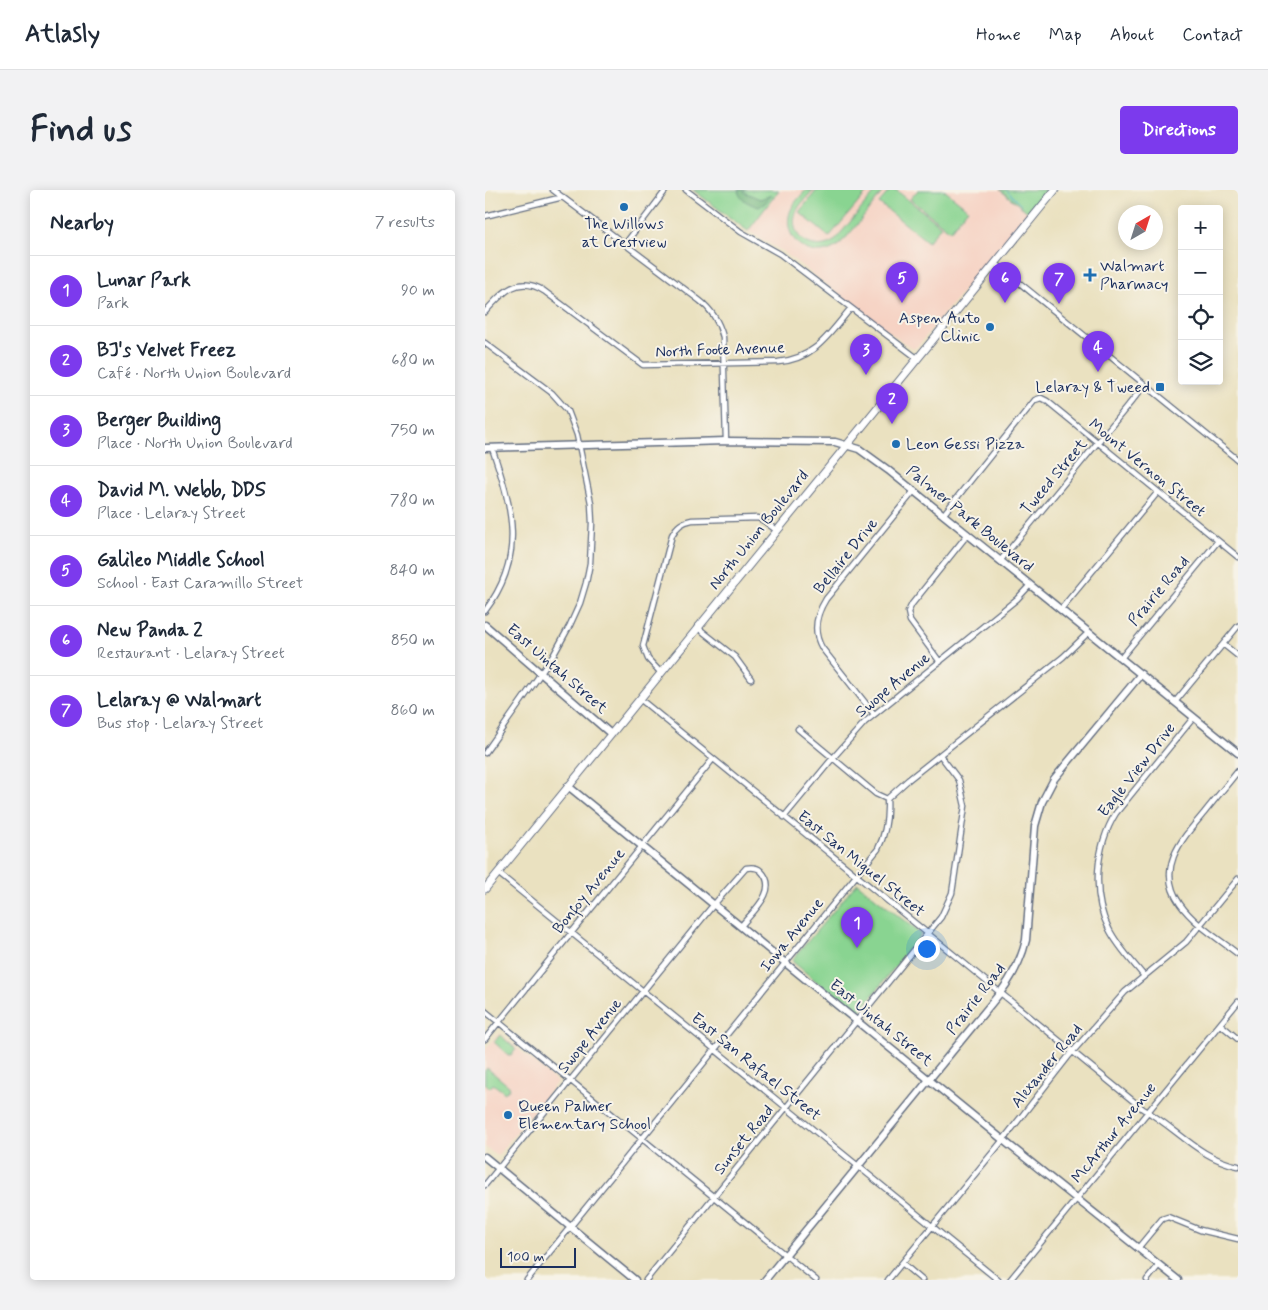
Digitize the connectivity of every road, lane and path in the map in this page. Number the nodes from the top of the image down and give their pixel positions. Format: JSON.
{"nodes":[{"id":1,"x":553,"y":190,"type":"edge"},
{"id":2,"x":666,"y":190,"type":"edge"},
{"id":3,"x":686,"y":190,"type":"edge"},
{"id":4,"x":1055,"y":190,"type":"edge"},
{"id":5,"x":563,"y":198,"type":"junction"},
{"id":6,"x":485,"y":216,"type":"edge"},
{"id":7,"x":625,"y":244,"type":"junction"},
{"id":8,"x":995,"y":263,"type":"junction"},
{"id":9,"x":851,"y":308,"type":"junction"},
{"id":10,"x":485,"y":312,"type":"edge"},
{"id":11,"x":485,"y":343,"type":"edge"},
{"id":12,"x":917,"y":358,"type":"junction"},
{"id":13,"x":725,"y":364,"type":"junction"},
{"id":14,"x":1145,"y":385,"type":"junction"},
{"id":15,"x":726,"y":441,"type":"junction"},
{"id":16,"x":847,"y":444,"type":"junction"},
{"id":17,"x":1098,"y":444,"type":"junction"},
{"id":18,"x":579,"y":445,"type":"junction"},
{"id":19,"x":489,"y":448,"type":"edge"},
{"id":20,"x":1238,"y":460,"type":"edge"},
{"id":21,"x":915,"y":491,"type":"junction"},
{"id":22,"x":1158,"y":492,"type":"junction"},
{"id":23,"x":943,"y":514,"type":"junction"},
{"id":24,"x":777,"y":530,"type":"junction"},
{"id":25,"x":968,"y":534,"type":"junction"},
{"id":26,"x":1218,"y":541,"type":"junction"},
{"id":27,"x":1238,"y":557,"type":"edge"},
{"id":28,"x":1000,"y":561,"type":"junction"},
{"id":29,"x":1030,"y":585,"type":"junction"},
{"id":30,"x":1061,"y":609,"type":"junction"},
{"id":31,"x":485,"y":610,"type":"edge"},
{"id":32,"x":485,"y":625,"type":"edge"},
{"id":33,"x":1238,"y":626,"type":"edge"},
{"id":34,"x":697,"y":627,"type":"junction"},
{"id":35,"x":1089,"y":632,"type":"junction"},
{"id":36,"x":1223,"y":644,"type":"junction"},
{"id":37,"x":1238,"y":656,"type":"edge"},
{"id":38,"x":1121,"y":658,"type":"junction"},
{"id":39,"x":940,"y":662,"type":"junction"},
{"id":40,"x":540,"y":673,"type":"junction"},
{"id":41,"x":661,"y":673,"type":"junction"},
{"id":42,"x":1141,"y":674,"type":"junction"},
{"id":43,"x":751,"y":679,"type":"dead end"},
{"id":44,"x":640,"y":699,"type":"junction"},
{"id":45,"x":1175,"y":702,"type":"junction"},
{"id":46,"x":874,"y":714,"type":"junction"},
{"id":47,"x":1194,"y":717,"type":"junction"},
{"id":48,"x":798,"y":729,"type":"dead end"},
{"id":49,"x":611,"y":734,"type":"junction"},
{"id":50,"x":485,"y":753,"type":"edge"},
{"id":51,"x":1238,"y":753,"type":"edge"},
{"id":52,"x":940,"y":755,"type":"junction"},
{"id":53,"x":713,"y":759,"type":"junction"},
{"id":54,"x":833,"y":759,"type":"junction"},
{"id":55,"x":1238,"y":771,"type":"edge"},
{"id":56,"x":568,"y":786,"type":"junction"},
{"id":57,"x":887,"y":799,"type":"junction"},
{"id":58,"x":785,"y":817,"type":"junction"},
{"id":59,"x":642,"y":846,"type":"junction"},
{"id":60,"x":498,"y":873,"type":"junction"},
{"id":61,"x":856,"y":876,"type":"junction"},
{"id":62,"x":1238,"y":879,"type":"edge"},
{"id":63,"x":485,"y":889,"type":"edge"},
{"id":64,"x":715,"y":904,"type":"junction"},
{"id":65,"x":1201,"y":925,"type":"junction"},
{"id":66,"x":741,"y":926,"type":"junction"},
{"id":67,"x":572,"y":932,"type":"junction"},
{"id":68,"x":928,"y":934,"type":"junction"},
{"id":69,"x":1238,"y":954,"type":"edge"},
{"id":70,"x":786,"y":962,"type":"junction"},
{"id":71,"x":1144,"y":976,"type":"junction"},
{"id":72,"x":643,"y":991,"type":"junction"},
{"id":73,"x":1000,"y":993,"type":"junction"},
{"id":74,"x":1238,"y":1002,"type":"edge"},
{"id":75,"x":485,"y":1011,"type":"edge"},
{"id":76,"x":857,"y":1021,"type":"junction"},
{"id":77,"x":499,"y":1022,"type":"junction"},
{"id":78,"x":1220,"y":1024,"type":"junction"},
{"id":79,"x":485,"y":1039,"type":"edge"},
{"id":80,"x":1238,"y":1039,"type":"edge"},
{"id":81,"x":715,"y":1049,"type":"junction"},
{"id":82,"x":1073,"y":1052,"type":"junction"},
{"id":83,"x":570,"y":1080,"type":"junction"},
{"id":84,"x":929,"y":1080,"type":"junction"},
{"id":85,"x":787,"y":1108,"type":"junction"},
{"id":86,"x":1147,"y":1112,"type":"junction"},
{"id":87,"x":643,"y":1138,"type":"junction"},
{"id":88,"x":1003,"y":1140,"type":"junction"},
{"id":89,"x":485,"y":1157,"type":"edge"},
{"id":90,"x":858,"y":1166,"type":"junction"},
{"id":91,"x":1238,"y":1166,"type":"edge"},
{"id":92,"x":498,"y":1168,"type":"junction"},
{"id":93,"x":485,"y":1185,"type":"edge"},
{"id":94,"x":714,"y":1196,"type":"junction"},
{"id":95,"x":1077,"y":1199,"type":"junction"},
{"id":96,"x":570,"y":1227,"type":"junction"},
{"id":97,"x":932,"y":1227,"type":"junction"},
{"id":98,"x":1238,"y":1239,"type":"edge"},
{"id":99,"x":1138,"y":1248,"type":"junction"},
{"id":100,"x":786,"y":1255,"type":"junction"},
{"id":101,"x":901,"y":1263,"type":"junction"},
{"id":102,"x":1159,"y":1265,"type":"junction"},
{"id":103,"x":527,"y":1280,"type":"edge"},
{"id":104,"x":635,"y":1280,"type":"edge"},
{"id":105,"x":646,"y":1280,"type":"edge"},
{"id":106,"x":765,"y":1280,"type":"edge"},
{"id":107,"x":816,"y":1280,"type":"edge"},
{"id":108,"x":888,"y":1280,"type":"edge"},
{"id":109,"x":922,"y":1280,"type":"edge"},
{"id":110,"x":998,"y":1280,"type":"edge"},
{"id":111,"x":1010,"y":1280,"type":"edge"},
{"id":112,"x":1147,"y":1280,"type":"edge"},
{"id":113,"x":1178,"y":1280,"type":"edge"}],
"edges":[{"from":1,"to":5,"type":"street"},
{"from":2,"to":7,"type":"street"},
{"from":3,"to":9,"type":"street"},
{"from":4,"to":8,"type":"main road","name":"North Union Boulevard"},
{"from":5,"to":6,"type":"street"},
{"from":5,"to":7,"type":"street"},
{"from":7,"to":13,"type":"street"},
{"from":8,"to":12,"type":"main road","name":"North Union Boulevard"},
{"from":8,"to":14,"type":"street"},
{"from":9,"to":12,"type":"street"},
{"from":9,"to":13,"type":"street","name":"North Foote Avenue"},
{"from":10,"to":13,"type":"street","name":"North Foote Avenue"},
{"from":11,"to":18,"type":"street"},
{"from":12,"to":16,"type":"main road","name":"North Union Boulevard"},
{"from":13,"to":15,"type":"street"},
{"from":14,"to":17,"type":"street","name":"Tweed Street"},
{"from":14,"to":20,"type":"street"},
{"from":15,"to":16,"type":"main road","name":"Palmer Park Boulevard"},
{"from":15,"to":18,"type":"main road","name":"Palmer Park Boulevard"},
{"from":16,"to":21,"type":"main road","name":"Palmer Park Boulevard"},
{"from":16,"to":24,"type":"main road","name":"North Union Boulevard"},
{"from":17,"to":22,"type":"street","name":"Mount Vernon Street"},
{"from":17,"to":23,"type":"street","name":"Mount Vernon Street"},
{"from":17,"to":28,"type":"street","name":"Tweed Street"},
{"from":18,"to":19,"type":"main road","name":"Palmer Park Boulevard"},
{"from":18,"to":40,"type":"street"},
{"from":19,"to":31,"type":"street"},
{"from":21,"to":23,"type":"main road","name":"Palmer Park Boulevard"},
{"from":21,"to":46,"type":"street","name":"Bellaire Drive"},
{"from":22,"to":26,"type":"street","name":"Mount Vernon Street"},
{"from":22,"to":30,"type":"street"},
{"from":23,"to":25,"type":"main road","name":"Palmer Park Boulevard"},
{"from":24,"to":34,"type":"main road","name":"North Union Boulevard"},
{"from":24,"to":41,"type":"street"},
{"from":25,"to":28,"type":"main road","name":"Palmer Park Boulevard"},
{"from":25,"to":39,"type":"street"},
{"from":26,"to":27,"type":"street","name":"Mount Vernon Street"},
{"from":26,"to":38,"type":"street","name":"Prairie Road"},
{"from":28,"to":29,"type":"main road","name":"Palmer Park Boulevard"},
{"from":29,"to":30,"type":"main road","name":"Palmer Park Boulevard"},
{"from":29,"to":39,"type":"street","name":"Swope Avenue"},
{"from":30,"to":35,"type":"main road","name":"Palmer Park Boulevard"},
{"from":32,"to":40,"type":"main road","name":"East Uintah Street"},
{"from":33,"to":36,"type":"street","name":"Eagle View Drive"},
{"from":34,"to":41,"type":"main road","name":"North Union Boulevard"},
{"from":34,"to":43,"type":"street"},
{"from":35,"to":38,"type":"main road","name":"Palmer Park Boulevard"},
{"from":35,"to":52,"type":"street"},
{"from":36,"to":37,"type":"street"},
{"from":36,"to":45,"type":"street","name":"Eagle View Drive"},
{"from":38,"to":42,"type":"main road","name":"Palmer Park Boulevard"},
{"from":39,"to":46,"type":"street","name":"Swope Avenue"},
{"from":40,"to":49,"type":"main road","name":"East Uintah Street"},
{"from":40,"to":50,"type":"street"},
{"from":41,"to":44,"type":"main road","name":"North Union Boulevard"},
{"from":42,"to":45,"type":"main road","name":"Palmer Park Boulevard"},
{"from":42,"to":73,"type":"main road","name":"Prairie Road"},
{"from":44,"to":49,"type":"main road","name":"North Union Boulevard"},
{"from":44,"to":53,"type":"street","name":"East San Miguel Street"},
{"from":45,"to":47,"type":"main road","name":"Palmer Park Boulevard"},
{"from":46,"to":54,"type":"street","name":"Swope Avenue"},
{"from":47,"to":51,"type":"main road","name":"Palmer Park Boulevard"},
{"from":47,"to":71,"type":"street","name":"Eagle View Drive"},
{"from":48,"to":54,"type":"street"},
{"from":49,"to":56,"type":"main road","name":"North Union Boulevard"},
{"from":52,"to":57,"type":"street"},
{"from":52,"to":68,"type":"street","name":"Sunset Road"},
{"from":53,"to":58,"type":"street","name":"East San Miguel Street"},
{"from":53,"to":59,"type":"street","name":"Bonfoy Avenue"},
{"from":54,"to":57,"type":"street"},
{"from":54,"to":58,"type":"street","name":"Swope Avenue"},
{"from":55,"to":65,"type":"street"},
{"from":56,"to":59,"type":"main road","name":"East Uintah Street"},
{"from":56,"to":60,"type":"main road","name":"North Union Boulevard"},
{"from":57,"to":61,"type":"street","name":"Iowa Avenue"},
{"from":58,"to":61,"type":"street","name":"East San Miguel Street"},
{"from":59,"to":64,"type":"main road","name":"East Uintah Street"},
{"from":59,"to":67,"type":"street","name":"Bonfoy Avenue"},
{"from":60,"to":63,"type":"main road","name":"North Union Boulevard"},
{"from":60,"to":67,"type":"street","name":"East San Rafael Street"},
{"from":61,"to":68,"type":"street","name":"East San Miguel Street"},
{"from":61,"to":70,"type":"street","name":"Iowa Avenue"},
{"from":62,"to":65,"type":"street","name":"Alexander Road"},
{"from":64,"to":66,"type":"main road","name":"East Uintah Street"},
{"from":64,"to":66,"type":"street","name":"Swope Avenue"},
{"from":64,"to":72,"type":"street","name":"Swope Avenue"},
{"from":65,"to":69,"type":"street"},
{"from":65,"to":71,"type":"street","name":"Alexander Road"},
{"from":66,"to":70,"type":"main road","name":"East Uintah Street"},
{"from":67,"to":72,"type":"street","name":"East San Rafael Street"},
{"from":67,"to":77,"type":"street","name":"Bonfoy Avenue"},
{"from":68,"to":73,"type":"street","name":"East San Miguel Street"},
{"from":68,"to":76,"type":"street","name":"Sunset Road"},
{"from":70,"to":76,"type":"main road","name":"East Uintah Street"},
{"from":70,"to":81,"type":"street","name":"Iowa Avenue"},
{"from":71,"to":82,"type":"street","name":"Alexander Road"},
{"from":72,"to":81,"type":"street","name":"East San Rafael Street"},
{"from":72,"to":83,"type":"street","name":"Swope Avenue"},
{"from":73,"to":82,"type":"street","name":"East San Miguel Street"},
{"from":73,"to":84,"type":"main road","name":"Prairie Road"},
{"from":74,"to":78,"type":"street","name":"McArthur Avenue"},
{"from":75,"to":77,"type":"street"},
{"from":76,"to":84,"type":"main road","name":"East Uintah Street"},
{"from":76,"to":85,"type":"street","name":"Sunset Road"},
{"from":77,"to":79,"type":"street","name":"Bonfoy Avenue"},
{"from":77,"to":83,"type":"street"},
{"from":78,"to":80,"type":"street"},
{"from":78,"to":86,"type":"street","name":"McArthur Avenue"},
{"from":81,"to":85,"type":"street","name":"East San Rafael Street"},
{"from":81,"to":87,"type":"street","name":"Iowa Avenue"},
{"from":82,"to":86,"type":"street","name":"East San Miguel Street"},
{"from":82,"to":88,"type":"street","name":"Alexander Road"},
{"from":83,"to":87,"type":"street"},
{"from":83,"to":92,"type":"street","name":"Swope Avenue"},
{"from":84,"to":88,"type":"main road","name":"East Uintah Street"},
{"from":84,"to":90,"type":"main road","name":"Prairie Road"},
{"from":85,"to":90,"type":"street","name":"East San Rafael Street"},
{"from":85,"to":94,"type":"street","name":"Sunset Road"},
{"from":86,"to":91,"type":"street","name":"East San Miguel Street"},
{"from":86,"to":95,"type":"street","name":"McArthur Avenue"},
{"from":87,"to":94,"type":"street"},
{"from":87,"to":96,"type":"street","name":"Iowa Avenue"},
{"from":88,"to":95,"type":"main road","name":"East Uintah Street"},
{"from":88,"to":97,"type":"street","name":"Alexander Road"},
{"from":89,"to":92,"type":"main road"},
{"from":90,"to":97,"type":"street","name":"East San Rafael Street"},
{"from":90,"to":100,"type":"main road","name":"Prairie Road"},
{"from":92,"to":93,"type":"street","name":"Swope Avenue"},
{"from":92,"to":96,"type":"main road"},
{"from":94,"to":100,"type":"street"},
{"from":94,"to":105,"type":"street","name":"Sunset Road"},
{"from":95,"to":99,"type":"main road","name":"East Uintah Street"},
{"from":95,"to":111,"type":"street","name":"McArthur Avenue"},
{"from":96,"to":103,"type":"street","name":"Iowa Avenue"},
{"from":96,"to":104,"type":"main road"},
{"from":97,"to":101,"type":"street","name":"Alexander Road"},
{"from":97,"to":110,"type":"street","name":"East San Rafael Street"},
{"from":98,"to":99,"type":"street"},
{"from":99,"to":102,"type":"main road","name":"East Uintah Street"},
{"from":100,"to":106,"type":"main road","name":"Prairie Road"},
{"from":100,"to":107,"type":"street"},
{"from":101,"to":108,"type":"street","name":"Alexander Road"},
{"from":101,"to":109,"type":"street"},
{"from":102,"to":112,"type":"street"},
{"from":102,"to":113,"type":"main road","name":"East Uintah Street"}]}
